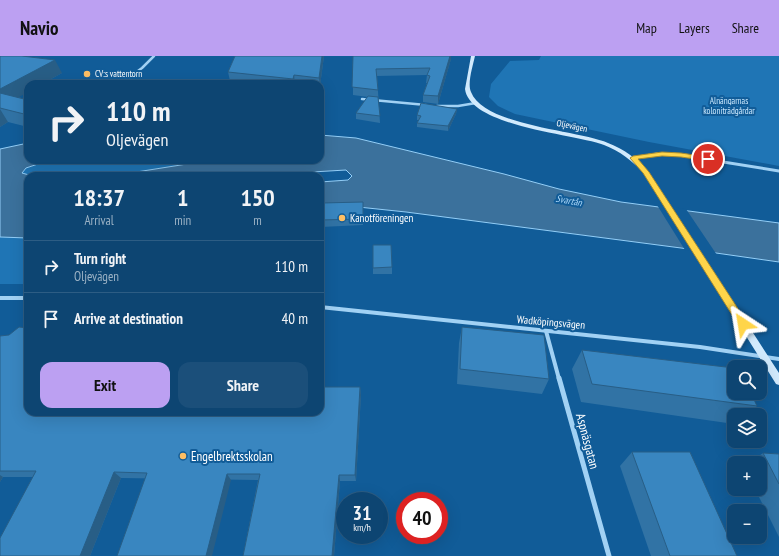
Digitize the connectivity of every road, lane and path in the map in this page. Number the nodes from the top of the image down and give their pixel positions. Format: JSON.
{"nodes":[{"id":1,"x":154,"y":56,"type":"edge"},
{"id":2,"x":473,"y":56,"type":"edge"},
{"id":3,"x":126,"y":80,"type":"edge"},
{"id":4,"x":362,"y":99,"type":"edge"},
{"id":5,"x":476,"y":103,"type":"junction"},
{"id":6,"x":429,"y":106,"type":"edge"},
{"id":7,"x":436,"y":106,"type":"edge"},
{"id":8,"x":633,"y":158,"type":"junction"},
{"id":9,"x":779,"y":171,"type":"edge"},
{"id":10,"x":0,"y":298,"type":"edge"},
{"id":11,"x":24,"y":298,"type":"edge"},
{"id":12,"x":324,"y":307,"type":"edge"},
{"id":13,"x":546,"y":331,"type":"junction"},
{"id":14,"x":763,"y":356,"type":"junction"},
{"id":15,"x":779,"y":359,"type":"edge"},
{"id":16,"x":779,"y":381,"type":"edge"},
{"id":17,"x":609,"y":556,"type":"edge"}],
"edges":[{"from":1,"to":3,"type":"street"},
{"from":2,"to":5,"type":"street"},
{"from":4,"to":6,"type":"street"},
{"from":5,"to":7,"type":"street"},
{"from":5,"to":8,"type":"street","name":"Oljevägen"},
{"from":8,"to":9,"type":"street"},
{"from":8,"to":14,"type":"street","name":"Oljevägen"},
{"from":10,"to":11,"type":"street"},
{"from":12,"to":13,"type":"street","name":"Wadköpingsvägen"},
{"from":13,"to":14,"type":"street","name":"Wadköpingsvägen"},
{"from":13,"to":17,"type":"street","name":"Aspnäsgatan"},
{"from":14,"to":15,"type":"street","name":"Wadköpingsvägen"},
{"from":14,"to":16,"type":"street","name":"Oljevägen"}]}
